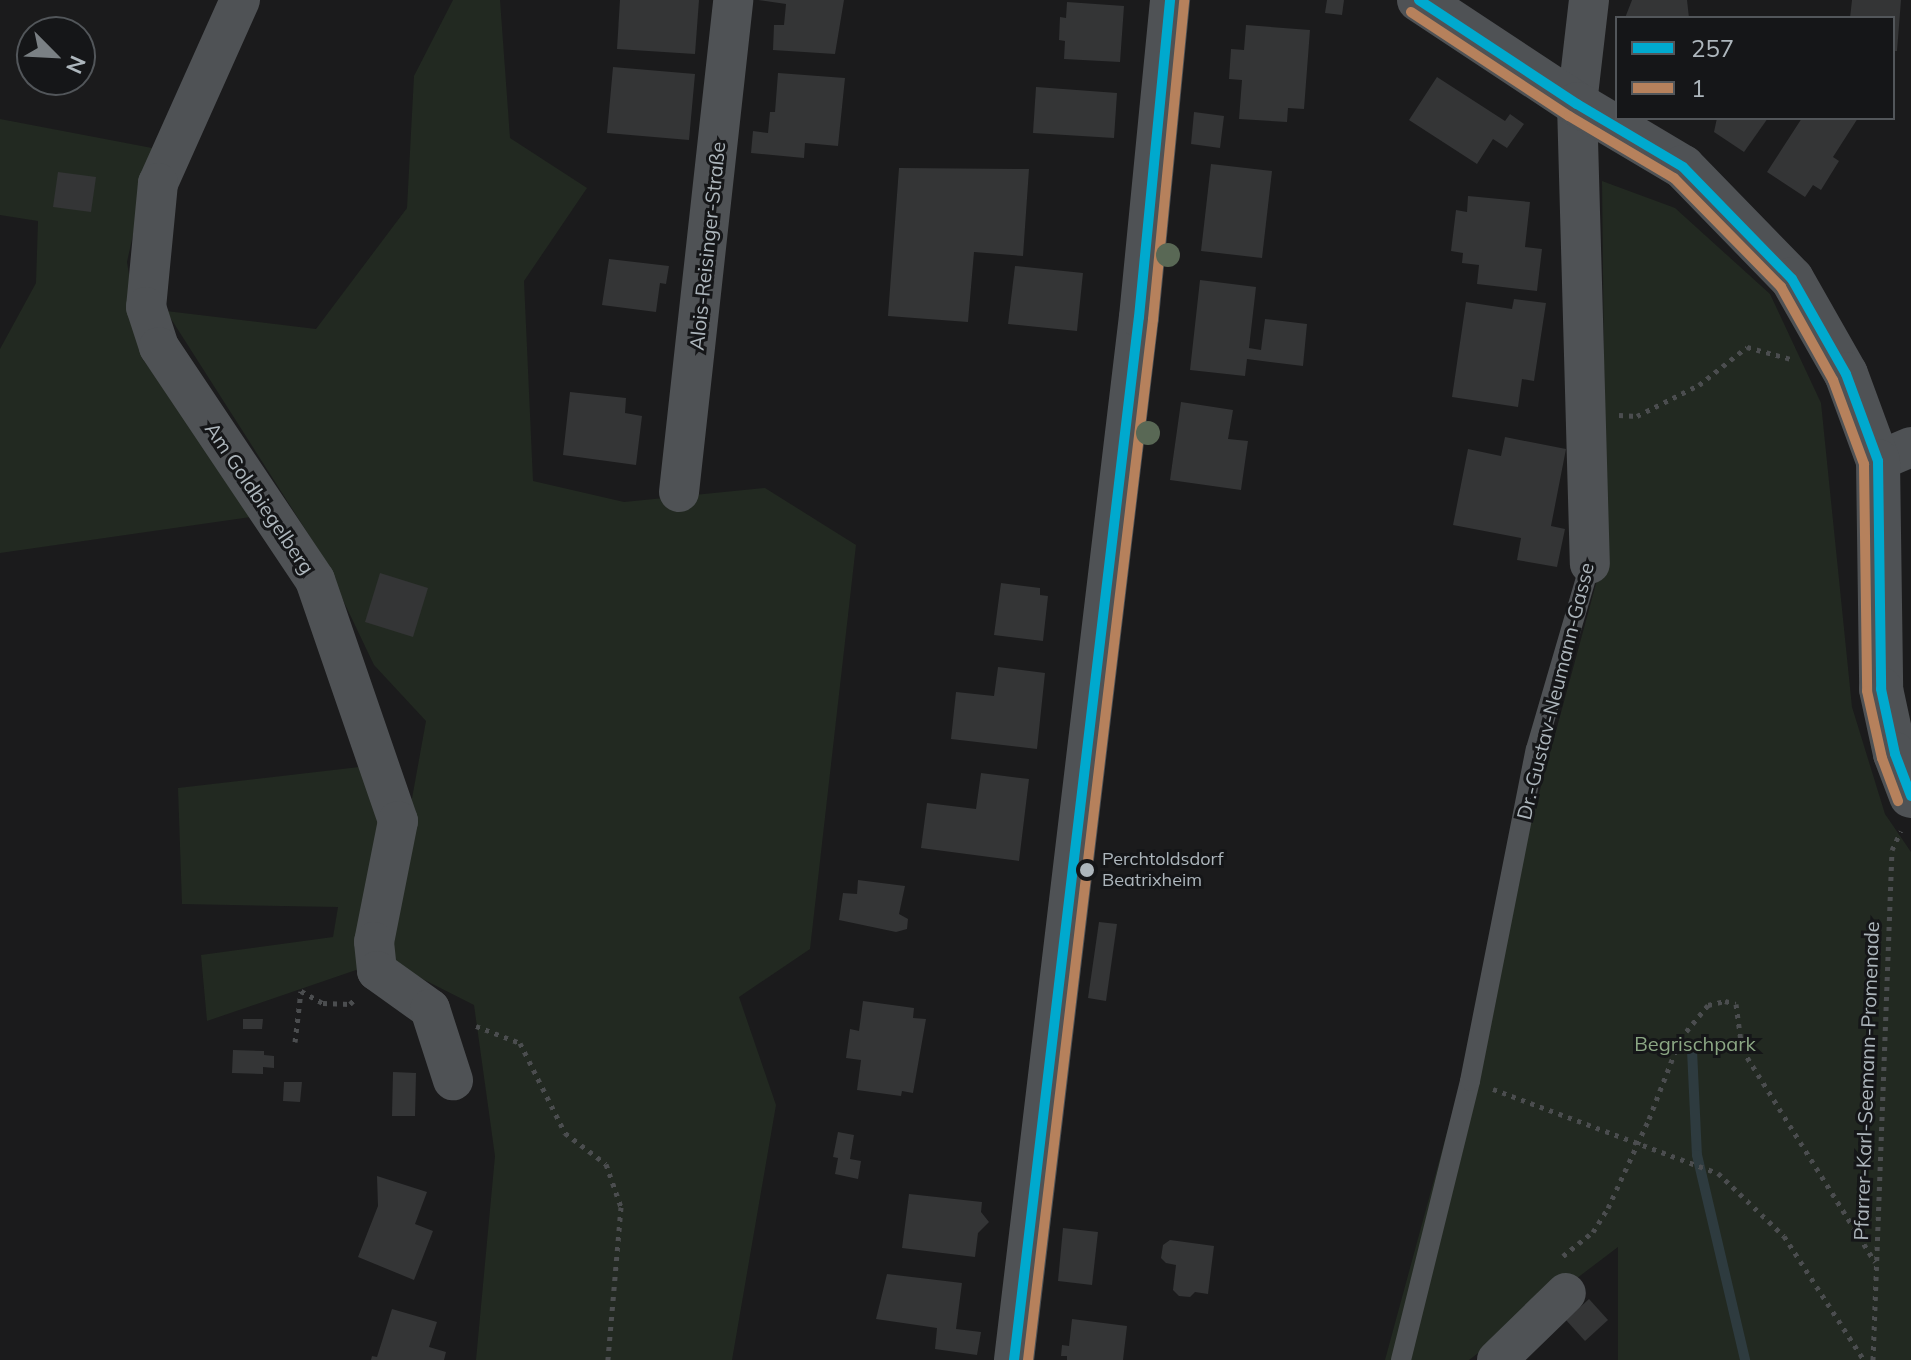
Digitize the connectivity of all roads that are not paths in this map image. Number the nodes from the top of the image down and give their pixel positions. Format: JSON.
{"nodes":[{"id":1,"x":240,"y":0,"type":"edge"},
{"id":2,"x":733,"y":0,"type":"edge"},
{"id":3,"x":1170,"y":0,"type":"edge"},
{"id":4,"x":1419,"y":0,"type":"edge"},
{"id":5,"x":1589,"y":0,"type":"edge"},
{"id":6,"x":1577,"y":104,"type":"junction"},
{"id":7,"x":1895,"y":454,"type":"edge"},
{"id":8,"x":679,"y":492,"type":"dead end"},
{"id":9,"x":1590,"y":564,"type":"joint"},
{"id":10,"x":1908,"y":809,"type":"edge"},
{"id":11,"x":453,"y":1080,"type":"dead end"},
{"id":12,"x":1566,"y":1293,"type":"road end"},
{"id":13,"x":1014,"y":1360,"type":"edge"},
{"id":14,"x":1401,"y":1360,"type":"edge"},
{"id":15,"x":1497,"y":1360,"type":"edge"}],
"edges":[{"from":1,"to":11,"type":"street","name":"Am Goldbiegelberg"},
{"from":2,"to":8,"type":"street","name":"Alois-Reisinger-Straße"},
{"from":3,"to":13,"type":"street"},
{"from":4,"to":6,"type":"street"},
{"from":5,"to":6,"type":"street","name":"Dr.-Gustav-Neumann-Gasse"},
{"from":6,"to":7,"type":"street"},
{"from":6,"to":9,"type":"street","name":"Dr.-Gustav-Neumann-Gasse"},
{"from":7,"to":10,"type":"street"},
{"from":9,"to":14,"type":"lane","name":"Dr.-Gustav-Neumann-Gasse"},
{"from":12,"to":15,"type":"street"}]}
